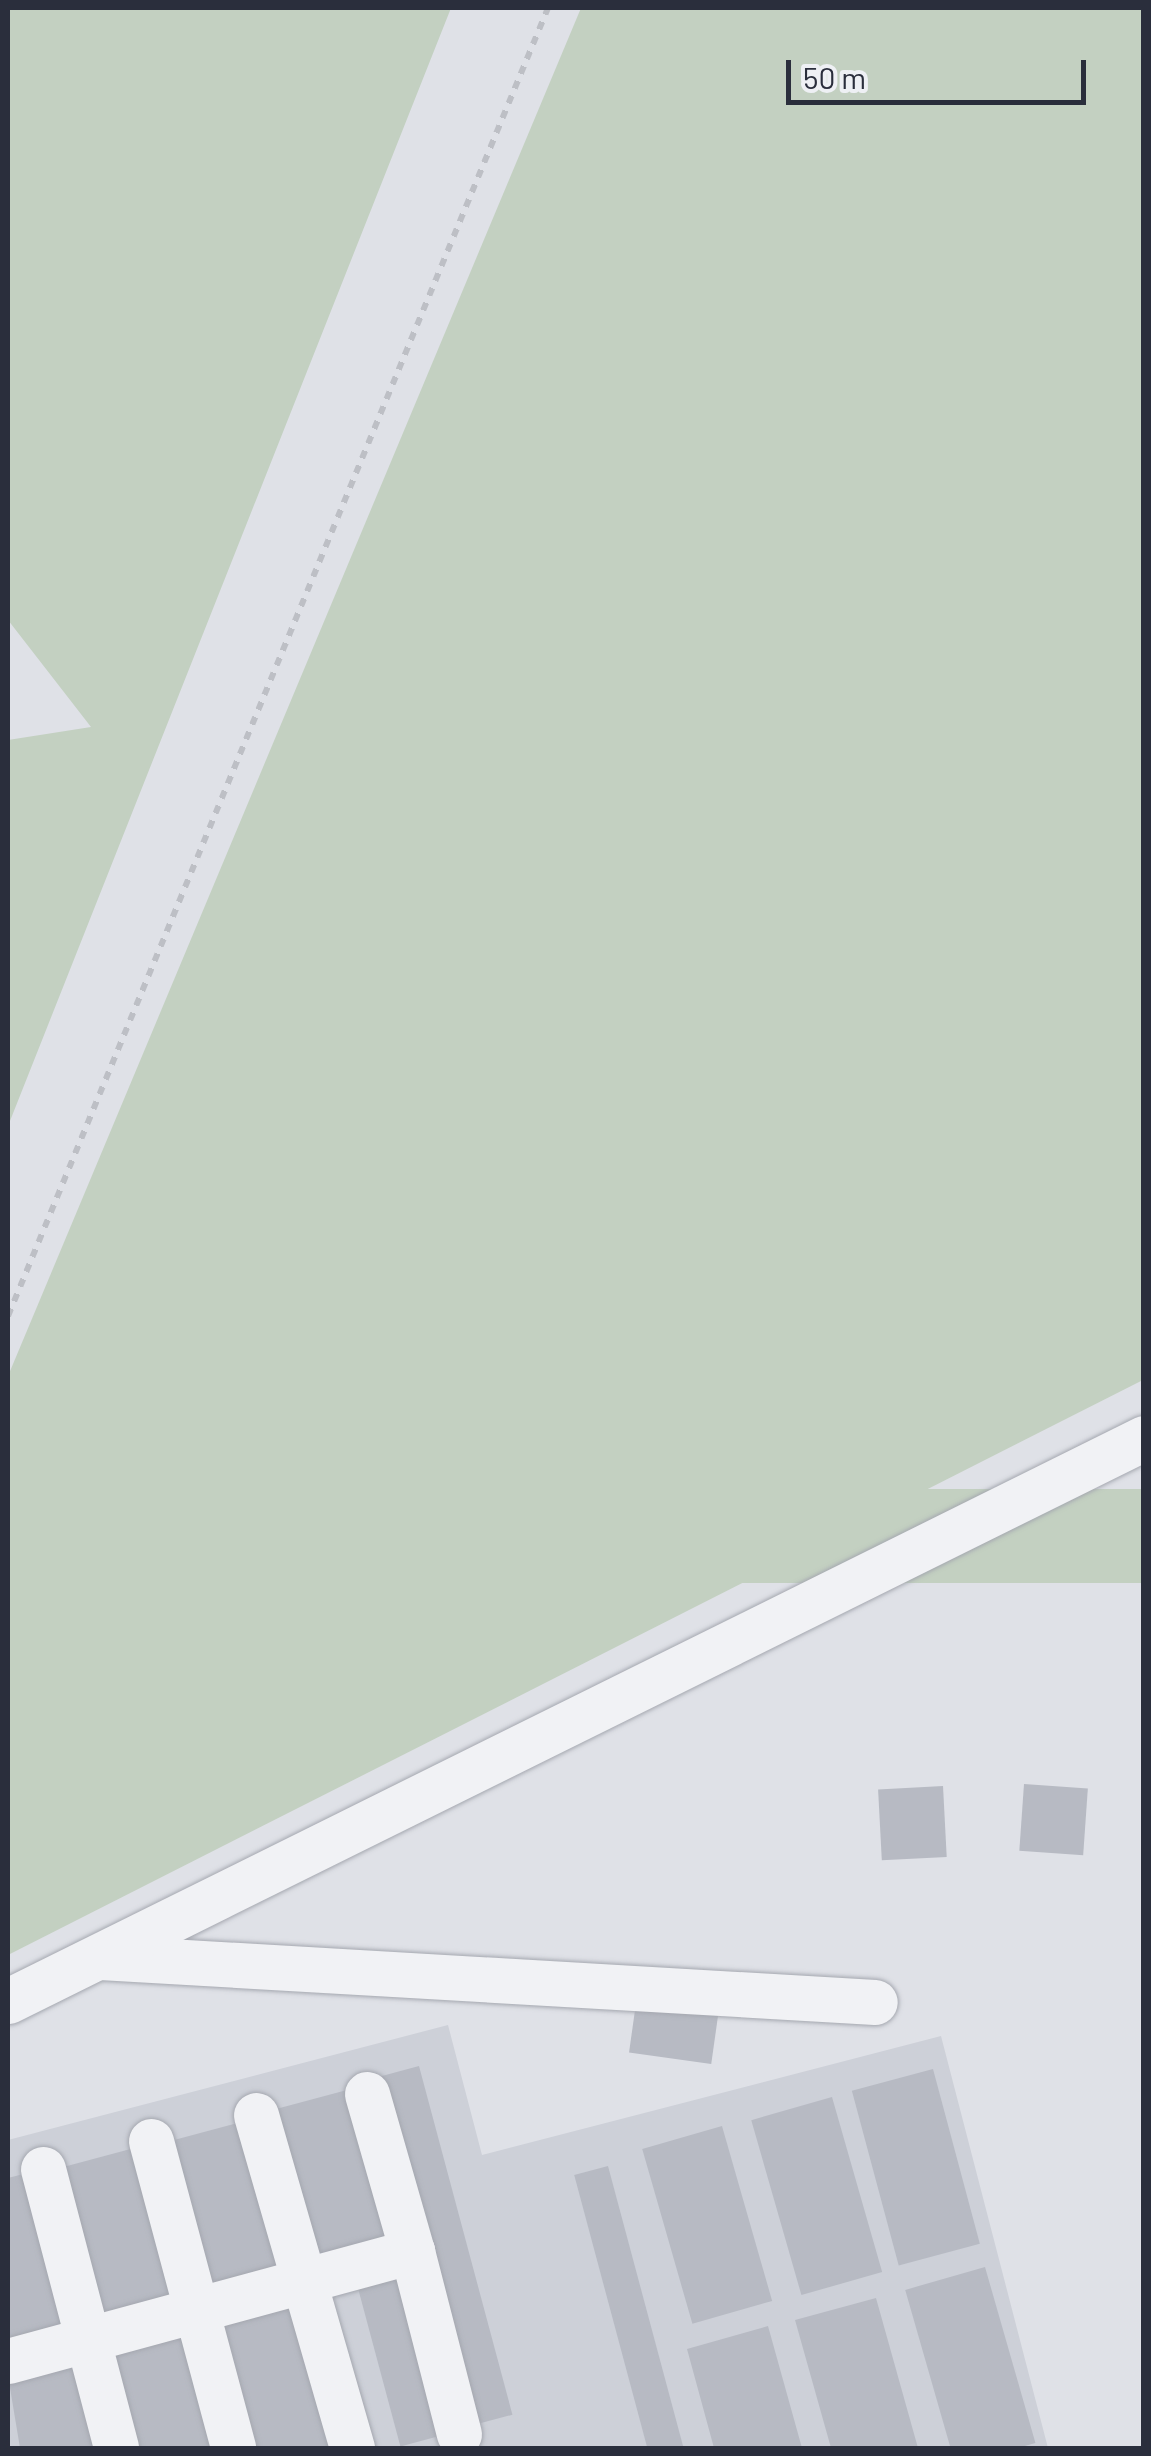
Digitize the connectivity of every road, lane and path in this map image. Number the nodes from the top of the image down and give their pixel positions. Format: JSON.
{"nodes":[{"id":1,"x":548,"y":8,"type":"edge"},
{"id":2,"x":8,"y":1316,"type":"edge"},
{"id":3,"x":1143,"y":1439,"type":"edge"},
{"id":4,"x":98,"y":1956,"type":"junction"},
{"id":5,"x":8,"y":2002,"type":"edge"},
{"id":6,"x":876,"y":2002,"type":"dead end"},
{"id":7,"x":367,"y":2094,"type":"dead end"},
{"id":8,"x":256,"y":2115,"type":"dead end"},
{"id":9,"x":152,"y":2141,"type":"dead end"},
{"id":10,"x":44,"y":2169,"type":"dead end"},
{"id":11,"x":412,"y":2251,"type":"junction"},
{"id":12,"x":306,"y":2280,"type":"junction"},
{"id":13,"x":198,"y":2309,"type":"junction"},
{"id":14,"x":88,"y":2339,"type":"junction"},
{"id":15,"x":8,"y":2361,"type":"edge"},
{"id":16,"x":459,"y":2434,"type":"dead end"},
{"id":17,"x":116,"y":2448,"type":"edge"},
{"id":18,"x":233,"y":2448,"type":"edge"},
{"id":19,"x":352,"y":2448,"type":"edge"}],
"edges":[{"from":1,"to":2,"type":"path"},
{"from":3,"to":4,"type":"street"},
{"from":4,"to":5,"type":"street"},
{"from":4,"to":6,"type":"street"},
{"from":7,"to":11,"type":"street"},
{"from":8,"to":12,"type":"street"},
{"from":9,"to":13,"type":"street"},
{"from":10,"to":14,"type":"street"},
{"from":11,"to":12,"type":"street"},
{"from":11,"to":16,"type":"street"},
{"from":12,"to":13,"type":"street"},
{"from":12,"to":19,"type":"street"},
{"from":13,"to":14,"type":"street"},
{"from":13,"to":18,"type":"street"},
{"from":14,"to":15,"type":"street"},
{"from":14,"to":17,"type":"street"}]}
